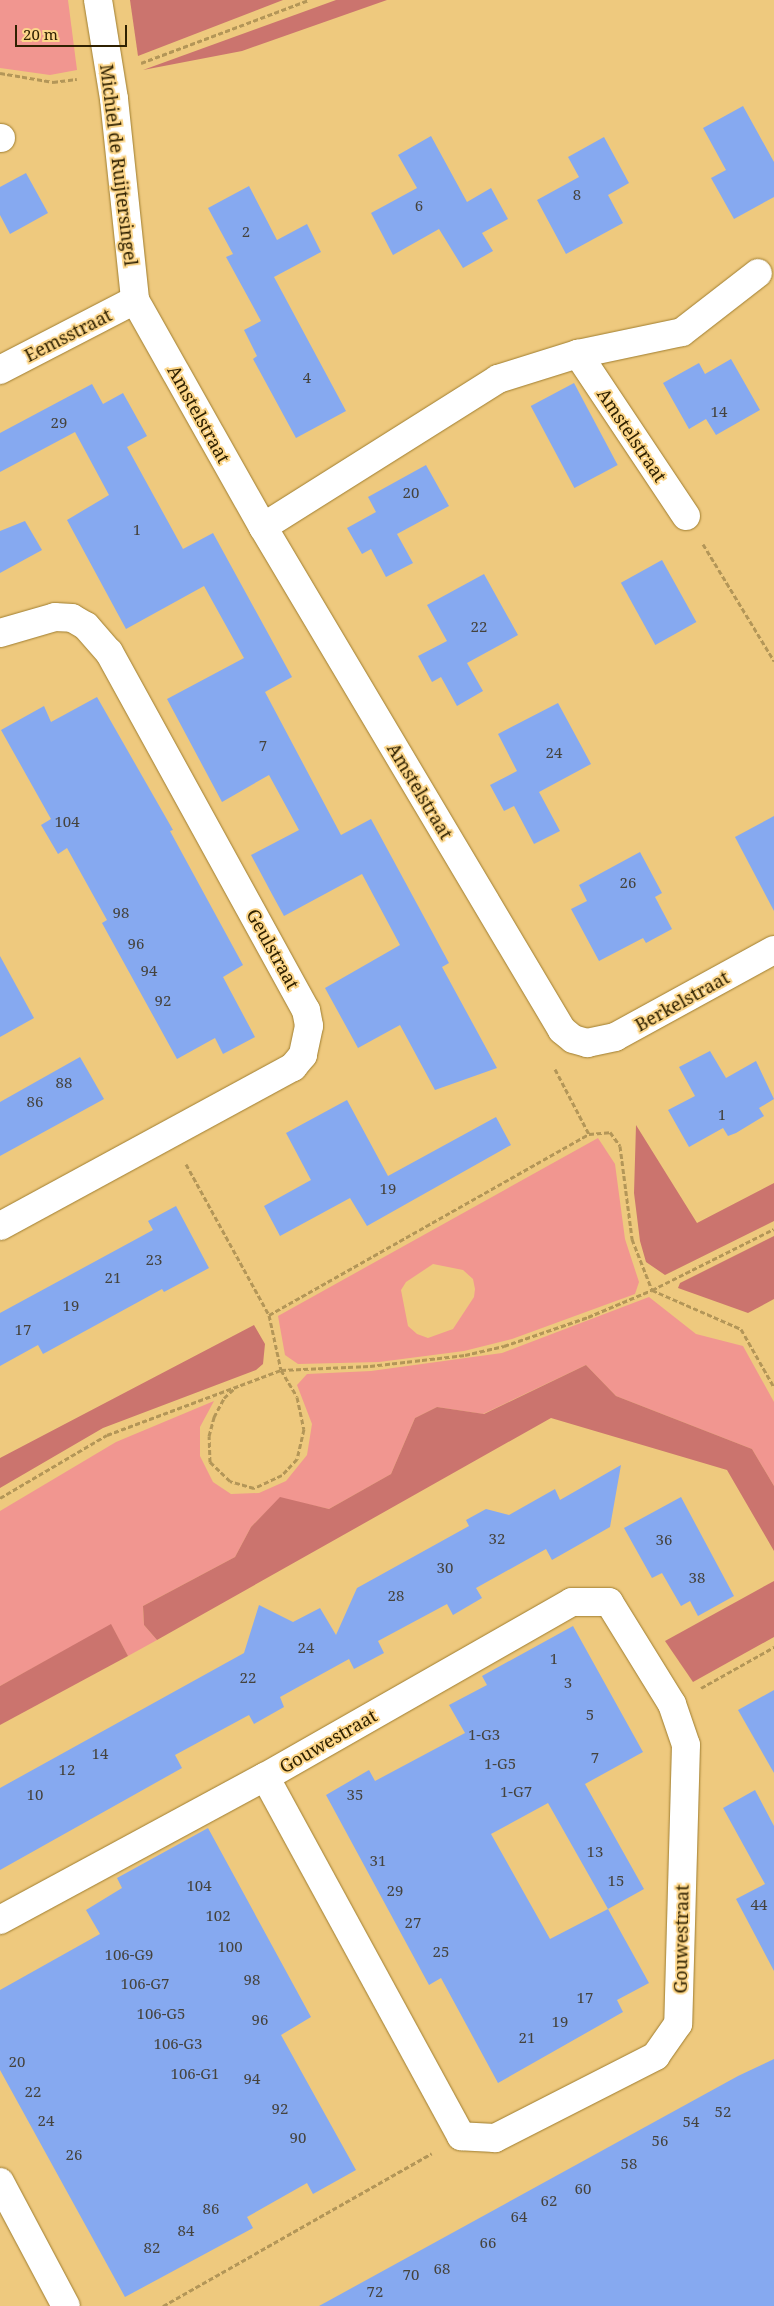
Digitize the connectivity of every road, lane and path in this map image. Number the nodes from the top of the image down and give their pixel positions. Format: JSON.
{"nodes":[{"id":1,"x":98,"y":0,"type":"edge"},
{"id":2,"x":309,"y":0,"type":"edge"},
{"id":3,"x":0,"y":73,"type":"edge"},
{"id":4,"x":108,"y":76,"type":"junction"},
{"id":5,"x":758,"y":273,"type":"dead end"},
{"id":6,"x":136,"y":300,"type":"junction"},
{"id":7,"x":578,"y":354,"type":"junction"},
{"id":8,"x":0,"y":370,"type":"edge"},
{"id":9,"x":686,"y":516,"type":"joint"},
{"id":10,"x":264,"y":527,"type":"junction"},
{"id":11,"x":0,"y":633,"type":"edge"},
{"id":12,"x":774,"y":661,"type":"edge"},
{"id":13,"x":774,"y":950,"type":"edge"},
{"id":14,"x":587,"y":1043,"type":"junction"},
{"id":15,"x":170,"y":1134,"type":"junction"},
{"id":16,"x":589,"y":1134,"type":"junction"},
{"id":17,"x":0,"y":1226,"type":"edge"},
{"id":18,"x":774,"y":1229,"type":"edge"},
{"id":19,"x":652,"y":1290,"type":"junction"},
{"id":20,"x":269,"y":1315,"type":"junction"},
{"id":21,"x":281,"y":1370,"type":"junction"},
{"id":22,"x":236,"y":1387,"type":"junction"},
{"id":23,"x":774,"y":1387,"type":"edge"},
{"id":24,"x":0,"y":1498,"type":"edge"},
{"id":25,"x":774,"y":1647,"type":"edge"},
{"id":26,"x":672,"y":1704,"type":"junction"},
{"id":27,"x":265,"y":1777,"type":"junction"},
{"id":28,"x":0,"y":1920,"type":"edge"},
{"id":29,"x":461,"y":2136,"type":"junction"},
{"id":30,"x":0,"y":2182,"type":"edge"},
{"id":31,"x":66,"y":2306,"type":"edge"},
{"id":32,"x":163,"y":2306,"type":"edge"}],
"edges":[{"from":1,"to":4,"type":"street","name":"Michiel de Ruijtersingel"},
{"from":2,"to":4,"type":"path"},
{"from":3,"to":4,"type":"path"},
{"from":4,"to":6,"type":"street","name":"Michiel de Ruijtersingel"},
{"from":5,"to":7,"type":"street"},
{"from":6,"to":8,"type":"street","name":"Eemsstraat"},
{"from":6,"to":10,"type":"street","name":"Amstelstraat"},
{"from":7,"to":9,"type":"street","name":"Amstelstraat"},
{"from":7,"to":10,"type":"street"},
{"from":9,"to":12,"type":"path"},
{"from":10,"to":14,"type":"street","name":"Amstelstraat"},
{"from":11,"to":15,"type":"street","name":"Geulstraat"},
{"from":13,"to":14,"type":"street","name":"Berkelstraat"},
{"from":14,"to":16,"type":"path"},
{"from":15,"to":17,"type":"street","name":"Geulstraat"},
{"from":15,"to":20,"type":"path"},
{"from":16,"to":19,"type":"path"},
{"from":16,"to":20,"type":"path"},
{"from":18,"to":19,"type":"path"},
{"from":19,"to":21,"type":"path"},
{"from":19,"to":23,"type":"path"},
{"from":20,"to":21,"type":"path"},
{"from":21,"to":22,"type":"path"},
{"from":21,"to":22,"type":"path"},
{"from":22,"to":24,"type":"path"},
{"from":25,"to":26,"type":"path"},
{"from":26,"to":27,"type":"street","name":"Gouwestraat"},
{"from":26,"to":29,"type":"street","name":"Gouwestraat"},
{"from":27,"to":28,"type":"street","name":"Gouwestraat"},
{"from":27,"to":29,"type":"street","name":"Gouwestraat"},
{"from":29,"to":32,"type":"path"},
{"from":30,"to":31,"type":"street"}]}
